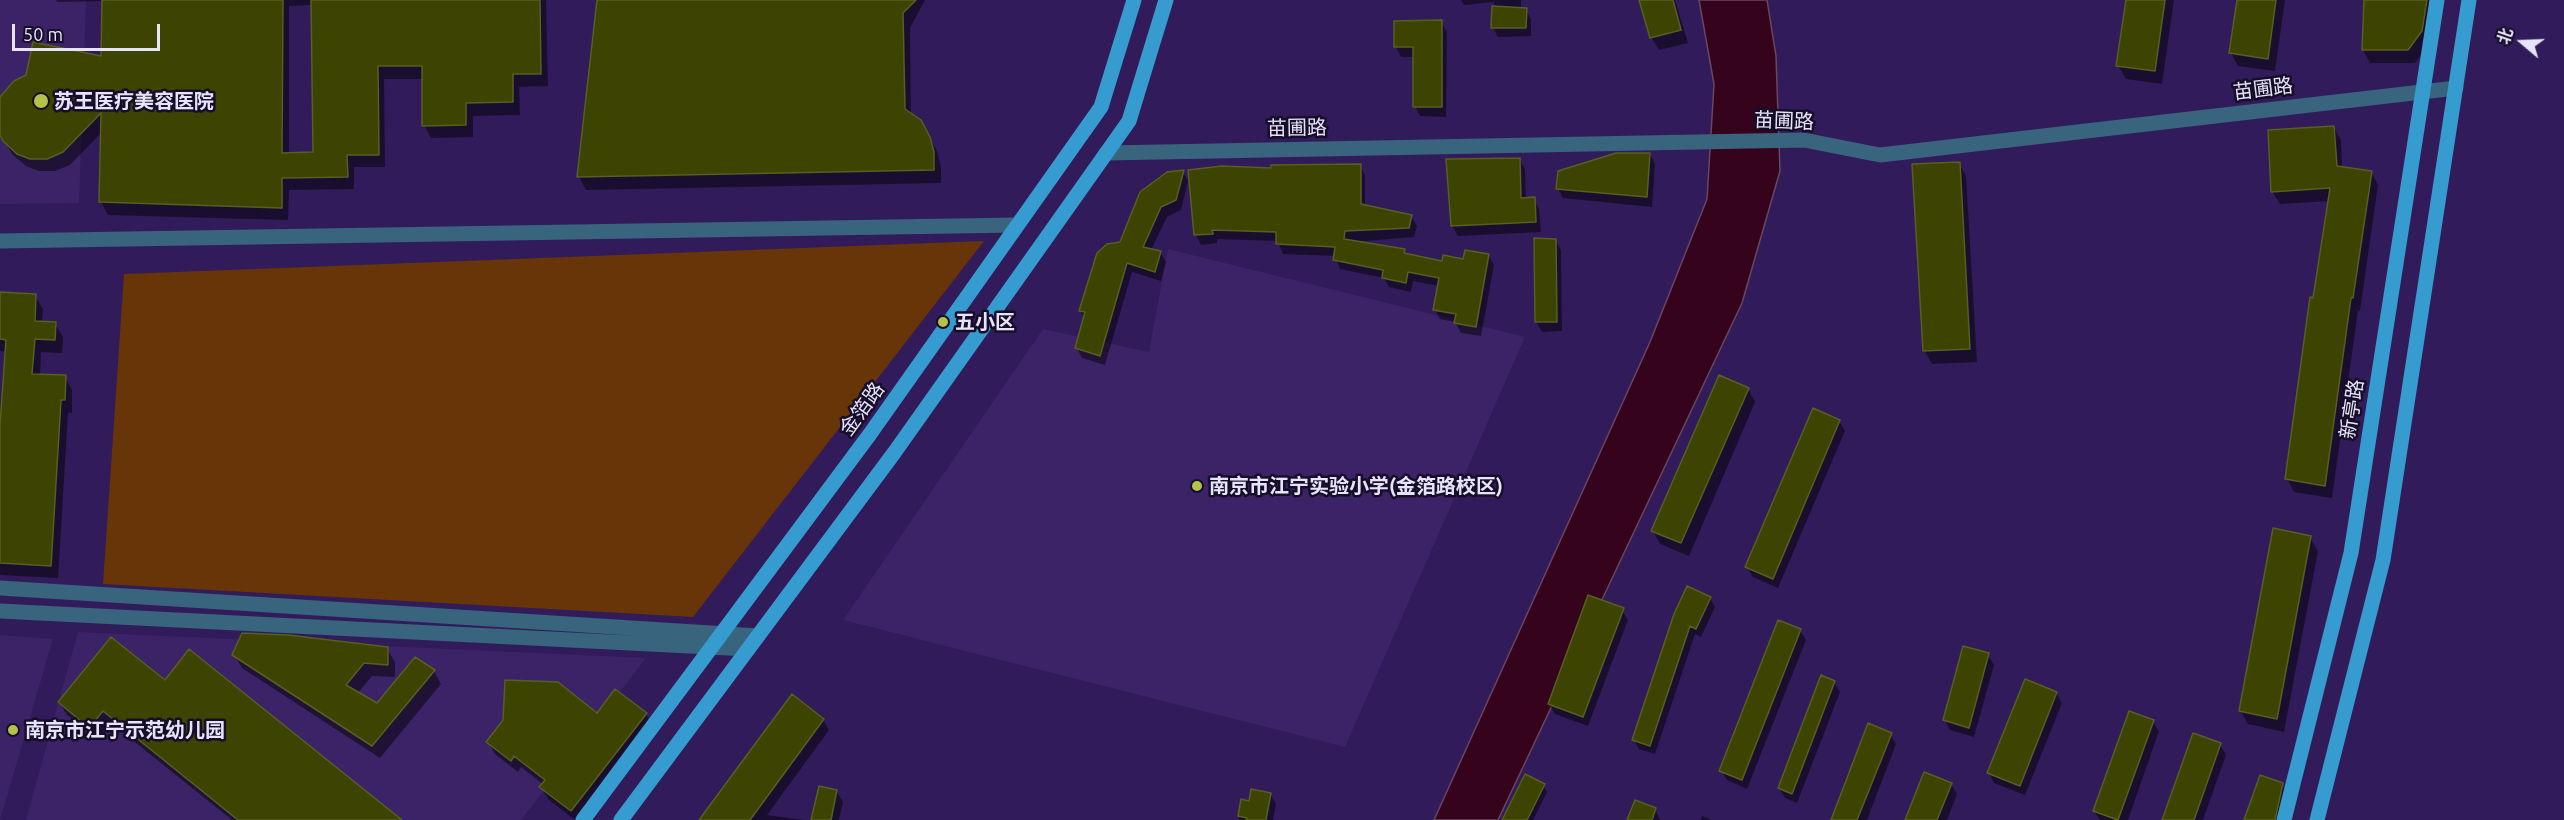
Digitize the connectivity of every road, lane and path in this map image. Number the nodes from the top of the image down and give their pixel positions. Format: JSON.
{"nodes":[{"id":1,"x":1134,"y":0,"type":"edge"},
{"id":2,"x":1166,"y":0,"type":"edge"},
{"id":3,"x":2437,"y":0,"type":"edge"},
{"id":4,"x":2469,"y":0,"type":"edge"},
{"id":5,"x":2456,"y":88,"type":"junction"},
{"id":6,"x":2422,"y":92,"type":"junction"},
{"id":7,"x":1106,"y":153,"type":"junction"},
{"id":8,"x":1017,"y":225,"type":"junction"},
{"id":9,"x":0,"y":241,"type":"edge"},
{"id":10,"x":0,"y":588,"type":"edge"},
{"id":11,"x":0,"y":611,"type":"edge"},
{"id":12,"x":722,"y":633,"type":"junction"},
{"id":13,"x":758,"y":636,"type":"junction"},
{"id":14,"x":712,"y":647,"type":"junction"},
{"id":15,"x":748,"y":649,"type":"junction"},
{"id":16,"x":583,"y":820,"type":"edge"},
{"id":17,"x":621,"y":820,"type":"edge"},
{"id":18,"x":2284,"y":820,"type":"edge"},
{"id":19,"x":2317,"y":820,"type":"edge"}],
"edges":[{"from":1,"to":8,"type":"main road","name":"金箔路"},
{"from":2,"to":7,"type":"main road"},
{"from":3,"to":6,"type":"main road","name":"新亭路"},
{"from":4,"to":5,"type":"main road"},
{"from":5,"to":6,"type":"street","name":"苗圃路"},
{"from":5,"to":19,"type":"main road"},
{"from":6,"to":7,"type":"street","name":"苗圃路"},
{"from":6,"to":18,"type":"main road","name":"新亭路"},
{"from":7,"to":13,"type":"main road"},
{"from":8,"to":9,"type":"street"},
{"from":8,"to":12,"type":"main road","name":"金箔路"},
{"from":10,"to":12,"type":"street"},
{"from":11,"to":14,"type":"street"},
{"from":12,"to":13,"type":"street"},
{"from":12,"to":14,"type":"main road","name":"金箔路"},
{"from":13,"to":15,"type":"main road"},
{"from":14,"to":15,"type":"street"},
{"from":14,"to":16,"type":"main road","name":"金箔路"},
{"from":15,"to":17,"type":"main road"}]}
